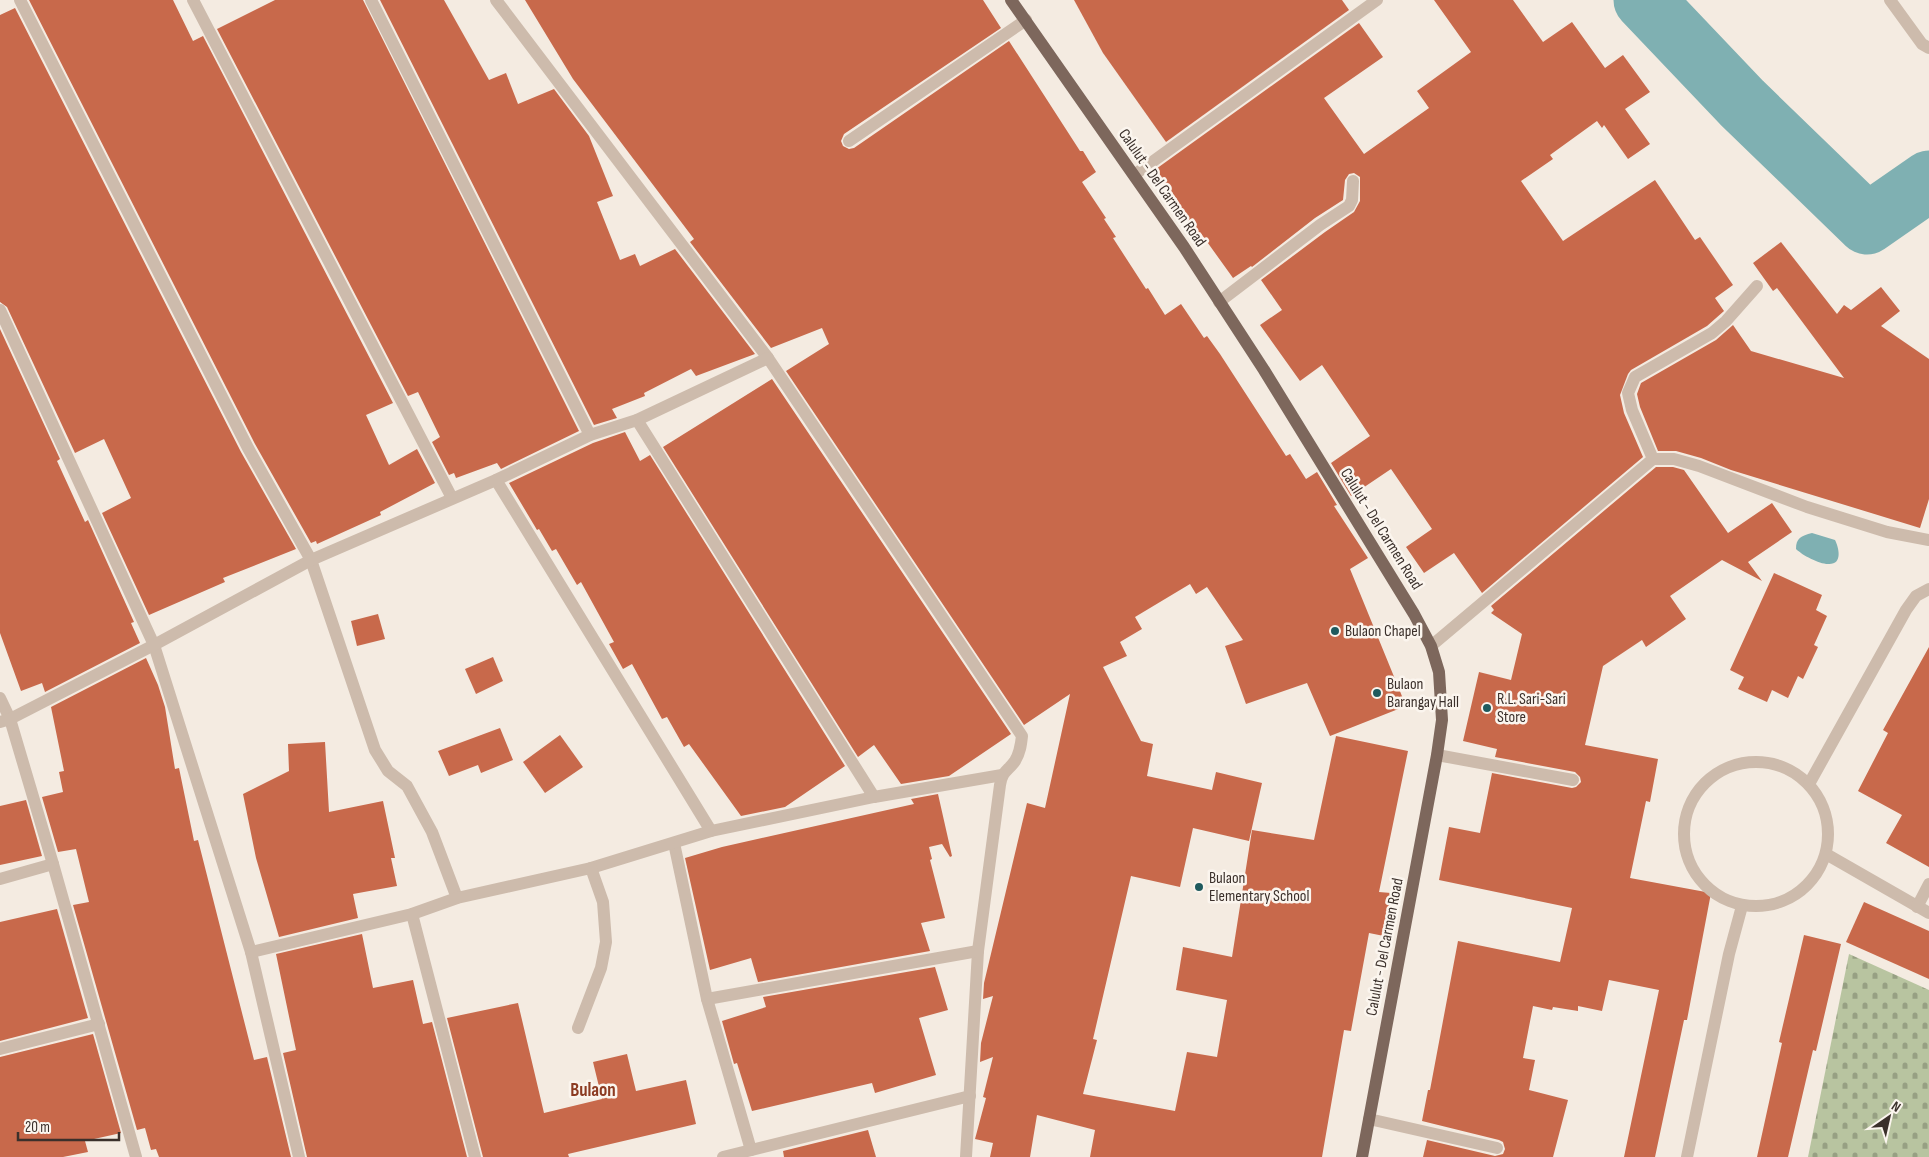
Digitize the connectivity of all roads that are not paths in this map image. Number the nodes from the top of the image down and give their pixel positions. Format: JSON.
{"nodes":[{"id":1,"x":20,"y":0,"type":"edge"},
{"id":2,"x":193,"y":0,"type":"edge"},
{"id":3,"x":371,"y":0,"type":"edge"},
{"id":4,"x":496,"y":0,"type":"edge"},
{"id":5,"x":1011,"y":0,"type":"edge"},
{"id":6,"x":1377,"y":0,"type":"edge"},
{"id":7,"x":1890,"y":0,"type":"edge"},
{"id":8,"x":1026,"y":20,"type":"junction"},
{"id":9,"x":1929,"y":48,"type":"edge"},
{"id":10,"x":849,"y":141,"type":"dead end"},
{"id":11,"x":1134,"y":176,"type":"junction"},
{"id":12,"x":1353,"y":181,"type":"dead end"},
{"id":13,"x":1757,"y":286,"type":"dead end"},
{"id":14,"x":1218,"y":302,"type":"junction"},
{"id":15,"x":0,"y":310,"type":"edge"},
{"id":16,"x":768,"y":358,"type":"junction"},
{"id":17,"x":637,"y":420,"type":"junction"},
{"id":18,"x":590,"y":435,"type":"junction"},
{"id":19,"x":1653,"y":459,"type":"junction"},
{"id":20,"x":496,"y":480,"type":"junction"},
{"id":21,"x":452,"y":498,"type":"junction"},
{"id":22,"x":1929,"y":540,"type":"edge"},
{"id":23,"x":312,"y":560,"type":"junction"},
{"id":24,"x":1929,"y":589,"type":"edge"},
{"id":25,"x":154,"y":645,"type":"junction"},
{"id":26,"x":1431,"y":646,"type":"junction"},
{"id":27,"x":0,"y":698,"type":"edge"},
{"id":28,"x":5,"y":720,"type":"edge"},
{"id":29,"x":1437,"y":755,"type":"junction"},
{"id":30,"x":1002,"y":775,"type":"junction"},
{"id":31,"x":1573,"y":780,"type":"dead end"},
{"id":32,"x":1809,"y":784,"type":"junction"},
{"id":33,"x":874,"y":797,"type":"junction"},
{"id":34,"x":711,"y":831,"type":"junction"},
{"id":35,"x":674,"y":843,"type":"junction"},
{"id":36,"x":1826,"y":854,"type":"junction"},
{"id":37,"x":54,"y":864,"type":"junction"},
{"id":38,"x":591,"y":868,"type":"junction"},
{"id":39,"x":0,"y":879,"type":"edge"},
{"id":40,"x":1929,"y":884,"type":"edge"},
{"id":41,"x":457,"y":898,"type":"junction"},
{"id":42,"x":1742,"y":906,"type":"junction"},
{"id":43,"x":1923,"y":910,"type":"edge"},
{"id":44,"x":412,"y":914,"type":"junction"},
{"id":45,"x":978,"y":951,"type":"junction"},
{"id":46,"x":251,"y":952,"type":"junction"},
{"id":47,"x":707,"y":999,"type":"junction"},
{"id":48,"x":99,"y":1024,"type":"junction"},
{"id":49,"x":578,"y":1028,"type":"dead end"},
{"id":50,"x":0,"y":1049,"type":"edge"},
{"id":51,"x":970,"y":1096,"type":"junction"},
{"id":52,"x":1370,"y":1118,"type":"junction"},
{"id":53,"x":1497,"y":1148,"type":"dead end"},
{"id":54,"x":751,"y":1150,"type":"junction"},
{"id":55,"x":136,"y":1157,"type":"edge"},
{"id":56,"x":299,"y":1157,"type":"edge"},
{"id":57,"x":475,"y":1157,"type":"edge"},
{"id":58,"x":723,"y":1157,"type":"edge"},
{"id":59,"x":966,"y":1157,"type":"edge"},
{"id":60,"x":1362,"y":1157,"type":"edge"},
{"id":61,"x":1687,"y":1157,"type":"edge"}],
"edges":[{"from":1,"to":23,"type":"street"},
{"from":2,"to":21,"type":"street"},
{"from":3,"to":18,"type":"street"},
{"from":4,"to":16,"type":"street"},
{"from":5,"to":8,"type":"main road","name":"Calulut - Del Carmen Road"},
{"from":6,"to":11,"type":"street"},
{"from":7,"to":9,"type":"street"},
{"from":8,"to":10,"type":"street"},
{"from":8,"to":11,"type":"main road","name":"Calulut - Del Carmen Road"},
{"from":11,"to":14,"type":"main road","name":"Calulut - Del Carmen Road"},
{"from":12,"to":14,"type":"street"},
{"from":13,"to":19,"type":"street"},
{"from":14,"to":26,"type":"main road","name":"Calulut - Del Carmen Road"},
{"from":15,"to":25,"type":"street"},
{"from":16,"to":17,"type":"street"},
{"from":16,"to":30,"type":"street"},
{"from":17,"to":18,"type":"street"},
{"from":17,"to":33,"type":"street"},
{"from":18,"to":20,"type":"street"},
{"from":19,"to":22,"type":"street"},
{"from":19,"to":26,"type":"street"},
{"from":20,"to":21,"type":"street"},
{"from":20,"to":34,"type":"street"},
{"from":21,"to":23,"type":"street"},
{"from":23,"to":25,"type":"street"},
{"from":23,"to":41,"type":"street"},
{"from":24,"to":32,"type":"street"},
{"from":25,"to":28,"type":"street"},
{"from":25,"to":46,"type":"street"},
{"from":26,"to":29,"type":"main road","name":"Calulut - Del Carmen Road"},
{"from":27,"to":28,"type":"street"},
{"from":28,"to":37,"type":"street"},
{"from":29,"to":31,"type":"street"},
{"from":29,"to":52,"type":"main road","name":"Calulut - Del Carmen Road"},
{"from":30,"to":33,"type":"street"},
{"from":30,"to":45,"type":"street"},
{"from":32,"to":36,"type":"street"},
{"from":32,"to":42,"type":"street"},
{"from":33,"to":34,"type":"street"},
{"from":34,"to":35,"type":"street"},
{"from":35,"to":38,"type":"street"},
{"from":35,"to":47,"type":"street"},
{"from":36,"to":42,"type":"street"},
{"from":36,"to":43,"type":"street"},
{"from":37,"to":39,"type":"street"},
{"from":37,"to":48,"type":"street"},
{"from":38,"to":41,"type":"street"},
{"from":38,"to":49,"type":"street"},
{"from":40,"to":43,"type":"street"},
{"from":41,"to":44,"type":"street"},
{"from":42,"to":61,"type":"street"},
{"from":44,"to":46,"type":"street"},
{"from":44,"to":57,"type":"street"},
{"from":45,"to":47,"type":"street"},
{"from":45,"to":51,"type":"street"},
{"from":46,"to":56,"type":"street"},
{"from":47,"to":54,"type":"street"},
{"from":48,"to":50,"type":"street"},
{"from":48,"to":55,"type":"street"},
{"from":51,"to":54,"type":"street"},
{"from":51,"to":59,"type":"street"},
{"from":52,"to":53,"type":"street"},
{"from":52,"to":60,"type":"main road","name":"Calulut - Del Carmen Road"},
{"from":54,"to":58,"type":"street"}]}
